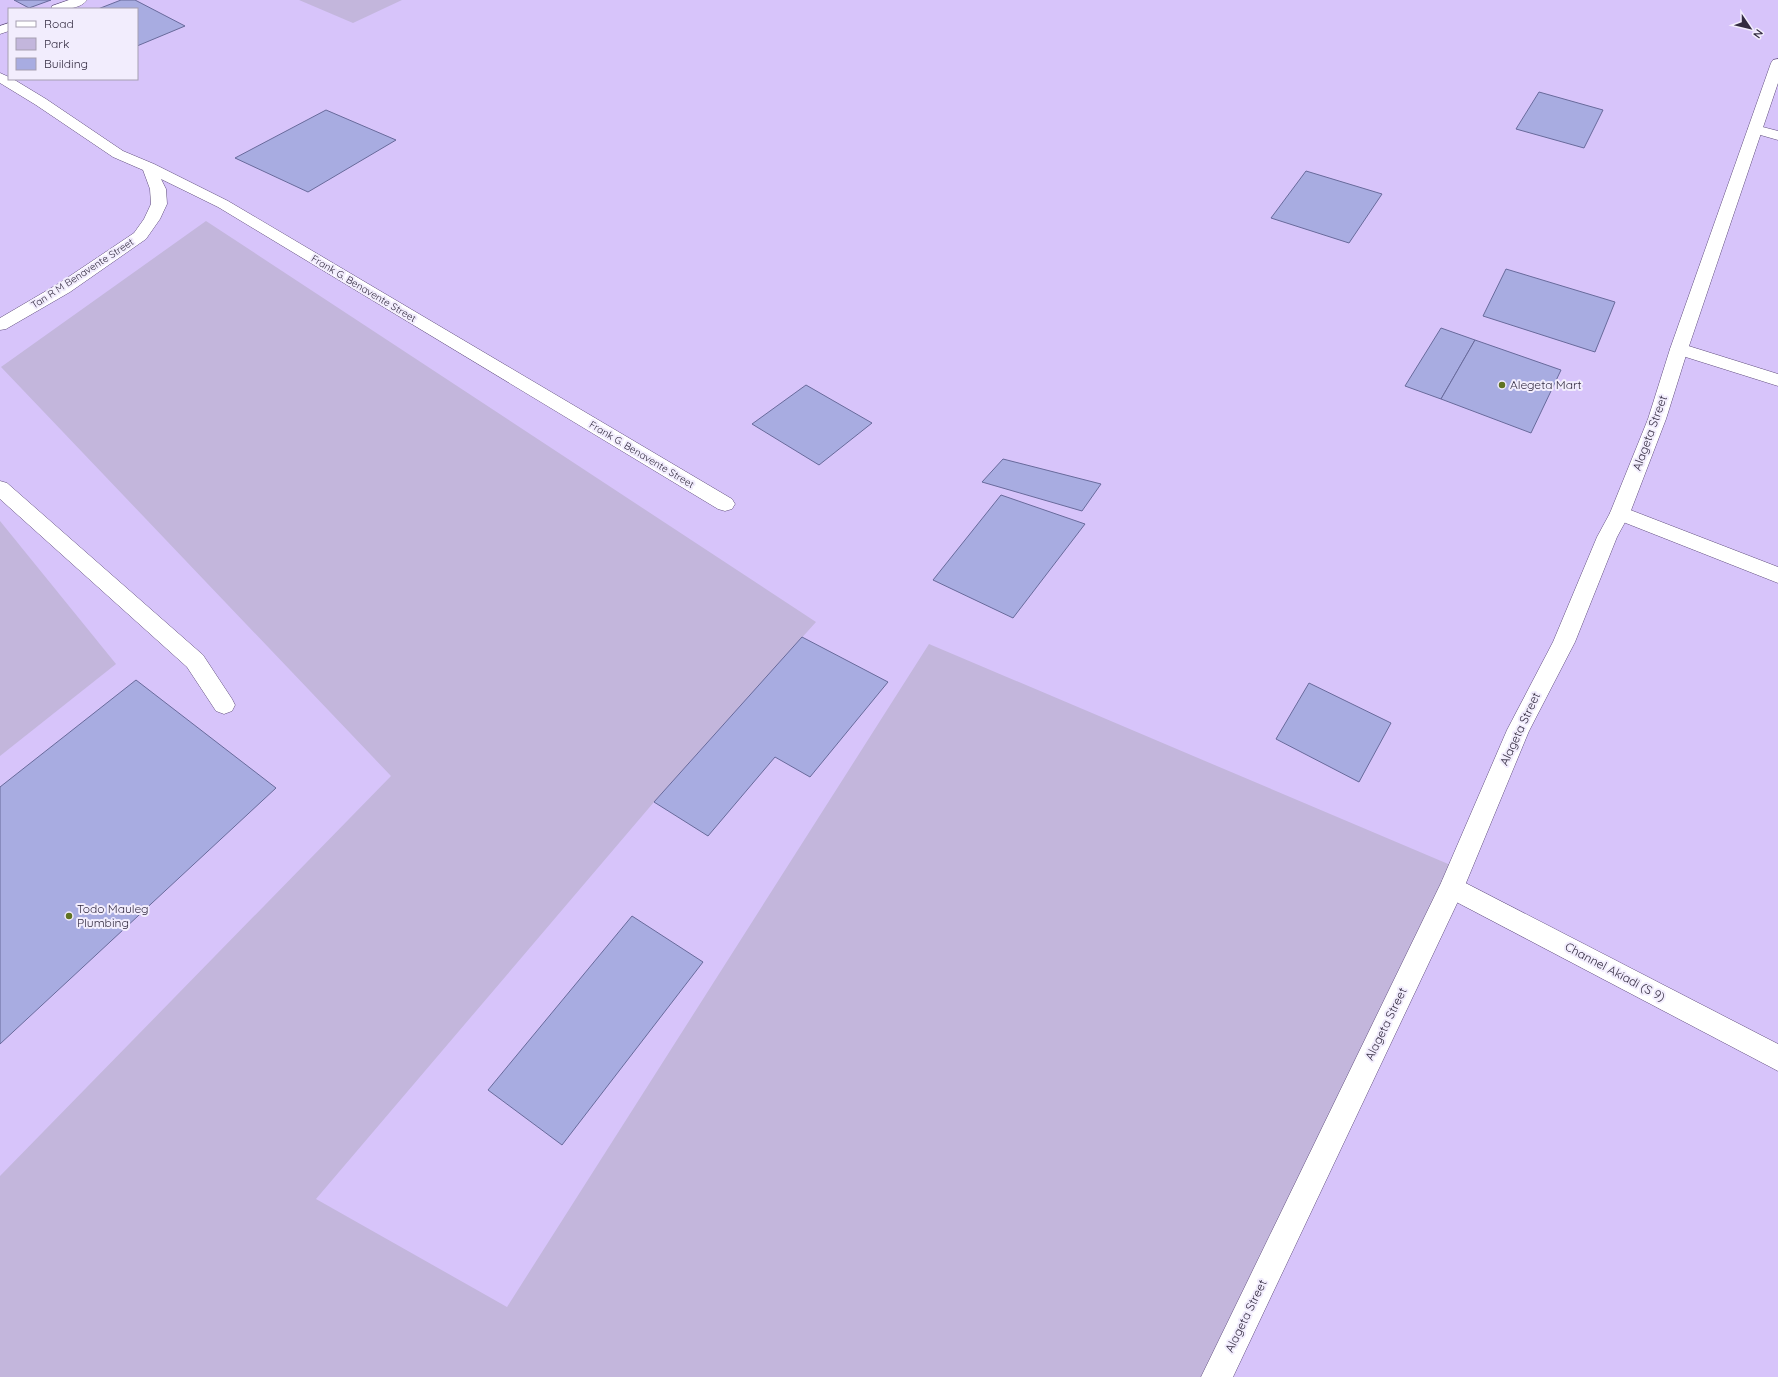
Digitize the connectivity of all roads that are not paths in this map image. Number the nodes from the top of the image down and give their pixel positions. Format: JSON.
{"nodes":[{"id":1,"x":81,"y":0,"type":"edge"},
{"id":2,"x":60,"y":8,"type":"edge"},
{"id":3,"x":1778,"y":63,"type":"edge"},
{"id":4,"x":0,"y":77,"type":"edge"},
{"id":5,"x":1755,"y":129,"type":"junction"},
{"id":6,"x":1778,"y":136,"type":"edge"},
{"id":7,"x":149,"y":167,"type":"junction"},
{"id":8,"x":0,"y":325,"type":"edge"},
{"id":9,"x":1679,"y":349,"type":"junction"},
{"id":10,"x":1778,"y":380,"type":"edge"},
{"id":11,"x":0,"y":488,"type":"edge"},
{"id":12,"x":725,"y":504,"type":"dead end"},
{"id":13,"x":1620,"y":514,"type":"junction"},
{"id":14,"x":1778,"y":575,"type":"edge"},
{"id":15,"x":224,"y":705,"type":"dead end"},
{"id":16,"x":1452,"y":887,"type":"junction"},
{"id":17,"x":1778,"y":1058,"type":"edge"},
{"id":18,"x":1217,"y":1377,"type":"edge"}],
"edges":[{"from":1,"to":2,"type":"street"},
{"from":3,"to":5,"type":"street","name":"Alageta Street"},
{"from":4,"to":7,"type":"street","name":"Frank G. Benavente Street"},
{"from":5,"to":6,"type":"street"},
{"from":5,"to":9,"type":"street","name":"Alageta Street"},
{"from":7,"to":8,"type":"street","name":"Tan R M Benavente Street"},
{"from":7,"to":12,"type":"street","name":"Frank G. Benavente Street"},
{"from":9,"to":10,"type":"street"},
{"from":9,"to":13,"type":"street","name":"Alageta Street"},
{"from":11,"to":15,"type":"street"},
{"from":13,"to":14,"type":"street"},
{"from":13,"to":16,"type":"street","name":"Alageta Street"},
{"from":16,"to":17,"type":"street","name":"Channel Akiadi (S 9)"},
{"from":16,"to":18,"type":"street","name":"Alageta Street"}]}
